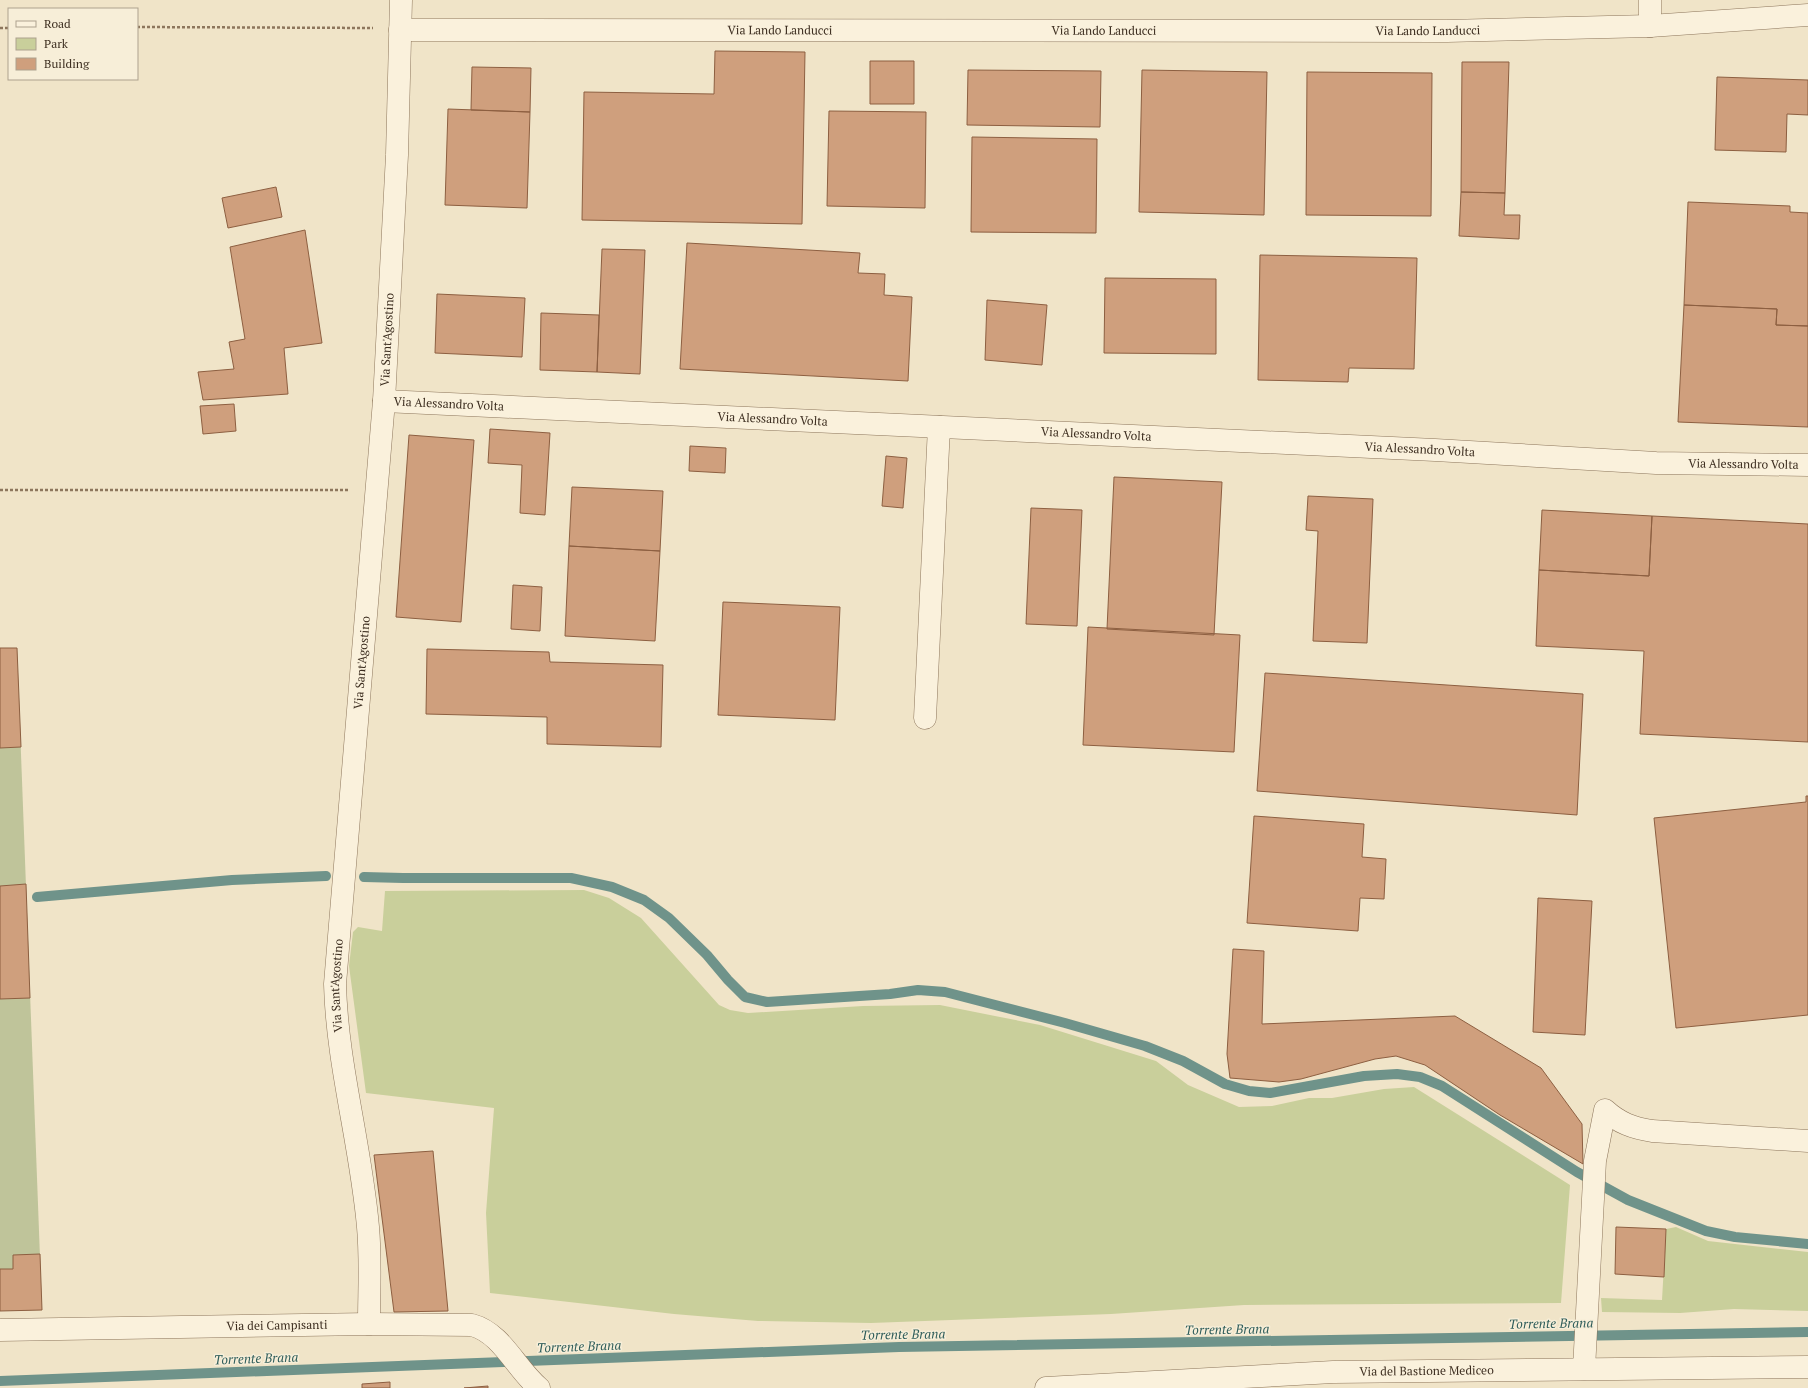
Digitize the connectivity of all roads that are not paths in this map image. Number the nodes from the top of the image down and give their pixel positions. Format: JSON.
{"nodes":[{"id":1,"x":401,"y":0,"type":"edge"},
{"id":2,"x":1650,"y":0,"type":"edge"},
{"id":3,"x":1808,"y":15,"type":"edge"},
{"id":4,"x":1650,"y":26,"type":"junction"},
{"id":5,"x":400,"y":30,"type":"junction"},
{"id":6,"x":384,"y":401,"type":"junction"},
{"id":7,"x":939,"y":427,"type":"junction"},
{"id":8,"x":1808,"y":465,"type":"edge"},
{"id":9,"x":925,"y":718,"type":"dead end"},
{"id":10,"x":1808,"y":1141,"type":"edge"},
{"id":11,"x":369,"y":1324,"type":"junction"},
{"id":12,"x":0,"y":1330,"type":"edge"},
{"id":13,"x":1584,"y":1360,"type":"junction"},
{"id":14,"x":1808,"y":1367,"type":"edge"},
{"id":15,"x":534,"y":1384,"type":"edge"},
{"id":16,"x":1046,"y":1388,"type":"edge"}],
"edges":[{"from":1,"to":5,"type":"street","name":"Via Sant'Agostino"},
{"from":2,"to":4,"type":"street"},
{"from":3,"to":4,"type":"street","name":"Via Lando Landucci"},
{"from":4,"to":5,"type":"street","name":"Via Lando Landucci"},
{"from":5,"to":6,"type":"street","name":"Via Sant'Agostino"},
{"from":6,"to":7,"type":"street","name":"Via Alessandro Volta"},
{"from":6,"to":11,"type":"street","name":"Via Sant'Agostino"},
{"from":7,"to":8,"type":"street","name":"Via Alessandro Volta"},
{"from":7,"to":9,"type":"street"},
{"from":10,"to":13,"type":"street"},
{"from":11,"to":12,"type":"street","name":"Via dei Campisanti"},
{"from":11,"to":15,"type":"street","name":"Via dei Campisanti"},
{"from":13,"to":14,"type":"street","name":"Via del Bastione Mediceo"},
{"from":13,"to":16,"type":"street","name":"Via del Bastione Mediceo"}]}
